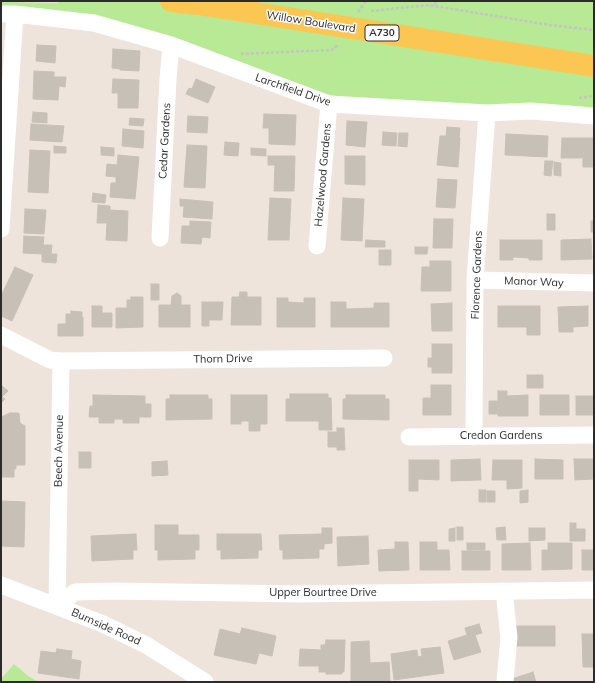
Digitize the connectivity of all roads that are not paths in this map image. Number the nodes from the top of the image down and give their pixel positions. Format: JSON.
{"nodes":[{"id":1,"x":171,"y":1,"type":"edge"},
{"id":2,"x":8,"y":14,"type":"edge"},
{"id":3,"x":171,"y":45,"type":"junction"},
{"id":4,"x":594,"y":66,"type":"edge"},
{"id":5,"x":329,"y":104,"type":"junction"},
{"id":6,"x":487,"y":113,"type":"junction"},
{"id":7,"x":594,"y":116,"type":"edge"},
{"id":8,"x":1,"y":229,"type":"edge"},
{"id":9,"x":160,"y":238,"type":"dead end"},
{"id":10,"x":317,"y":246,"type":"dead end"},
{"id":11,"x":475,"y":280,"type":"junction"},
{"id":12,"x":594,"y":284,"type":"edge"},
{"id":13,"x":1,"y":335,"type":"edge"},
{"id":14,"x":384,"y":358,"type":"dead end"},
{"id":15,"x":61,"y":361,"type":"junction"},
{"id":16,"x":594,"y":436,"type":"edge"},
{"id":17,"x":409,"y":437,"type":"dead end"},
{"id":18,"x":474,"y":437,"type":"junction"},
{"id":19,"x":1,"y":585,"type":"edge"},
{"id":20,"x":594,"y":590,"type":"edge"},
{"id":21,"x":504,"y":591,"type":"junction"},
{"id":22,"x":57,"y":606,"type":"junction"},
{"id":23,"x":205,"y":682,"type":"edge"},
{"id":24,"x":505,"y":682,"type":"edge"}],
"edges":[{"from":1,"to":4,"type":"main road","name":"Willow Boulevard","number":"A730"},
{"from":2,"to":3,"type":"street","name":"Larchfield Drive"},
{"from":2,"to":8,"type":"street"},
{"from":3,"to":5,"type":"street","name":"Larchfield Drive"},
{"from":3,"to":9,"type":"street","name":"Cedar Gardens"},
{"from":5,"to":6,"type":"street","name":"Larchfield Drive"},
{"from":5,"to":10,"type":"street","name":"Hazelwood Gardens"},
{"from":6,"to":7,"type":"street","name":"Larchfield Drive"},
{"from":6,"to":11,"type":"street","name":"Florence Gardens"},
{"from":11,"to":12,"type":"street","name":"Manor Way"},
{"from":11,"to":18,"type":"street","name":"Florence Gardens"},
{"from":13,"to":15,"type":"street"},
{"from":14,"to":15,"type":"street","name":"Thorn Drive"},
{"from":15,"to":22,"type":"street","name":"Beech Avenue"},
{"from":16,"to":18,"type":"street","name":"Credon Gardens"},
{"from":17,"to":18,"type":"street","name":"Credon Gardens"},
{"from":19,"to":22,"type":"street","name":"Burnside Road"},
{"from":20,"to":21,"type":"street","name":"Upper Bourtree Drive"},
{"from":21,"to":22,"type":"street","name":"Upper Bourtree Drive"},
{"from":21,"to":24,"type":"street"},
{"from":22,"to":23,"type":"street","name":"Burnside Road"}]}
